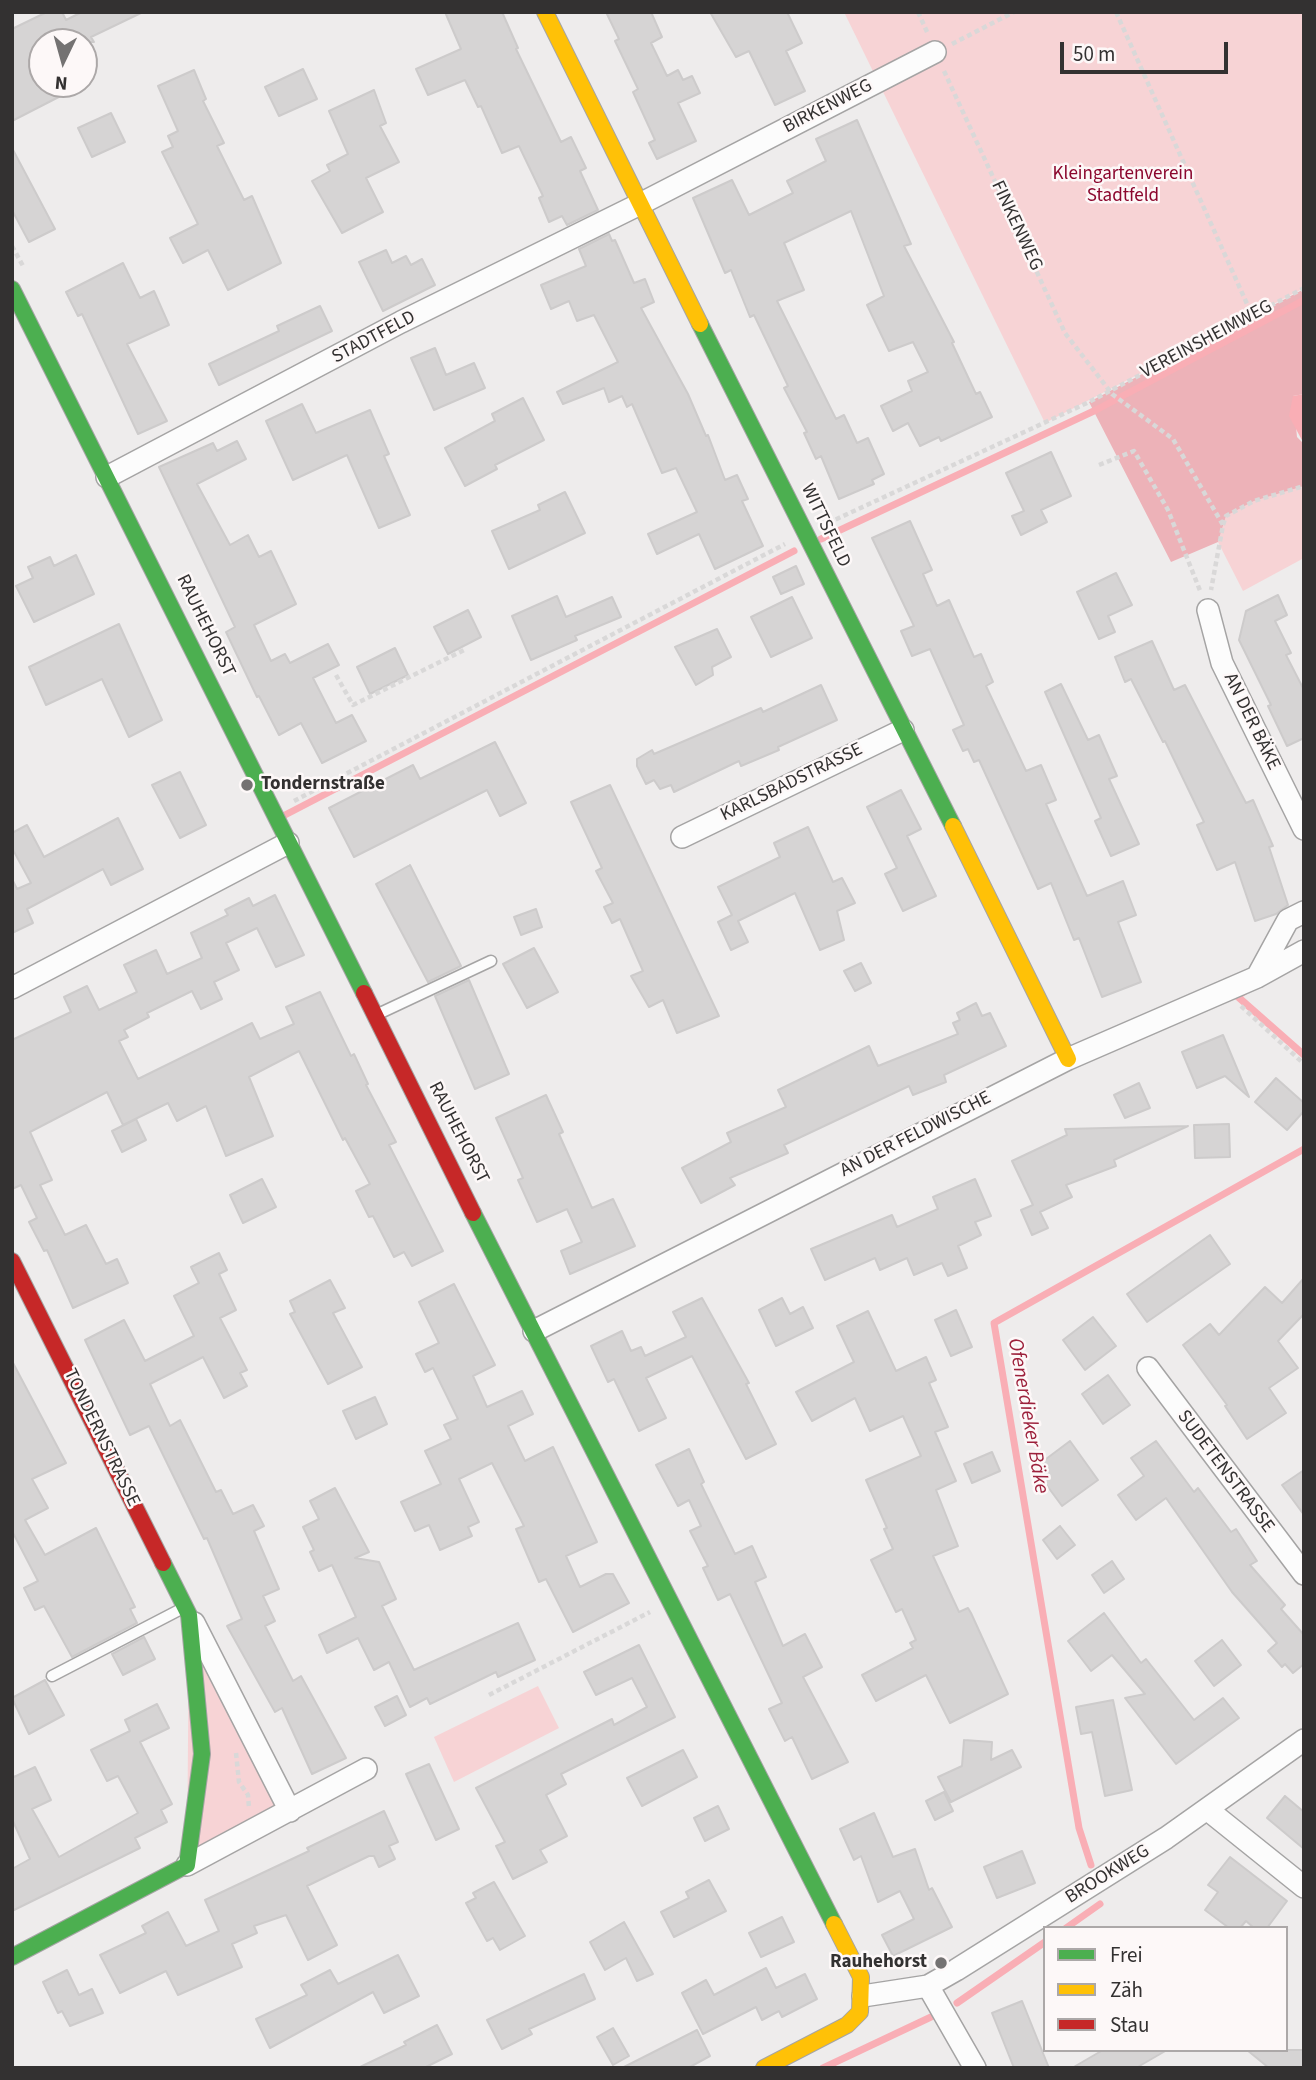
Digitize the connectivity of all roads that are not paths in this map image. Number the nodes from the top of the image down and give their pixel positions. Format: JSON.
{"nodes":[{"id":1,"x":545,"y":12,"type":"edge"},
{"id":2,"x":935,"y":52,"type":"road end"},
{"id":3,"x":642,"y":203,"type":"junction"},
{"id":4,"x":12,"y":289,"type":"edge"},
{"id":5,"x":107,"y":477,"type":"junction"},
{"id":6,"x":1208,"y":610,"type":"road end"},
{"id":7,"x":903,"y":730,"type":"junction"},
{"id":8,"x":1304,"y":829,"type":"edge"},
{"id":9,"x":682,"y":837,"type":"dead end"},
{"id":10,"x":288,"y":843,"type":"junction"},
{"id":11,"x":1304,"y":912,"type":"edge"},
{"id":12,"x":1304,"y":951,"type":"edge"},
{"id":13,"x":491,"y":961,"type":"dead end"},
{"id":14,"x":1257,"y":977,"type":"junction"},
{"id":15,"x":12,"y":988,"type":"edge"},
{"id":16,"x":375,"y":1016,"type":"junction"},
{"id":17,"x":1068,"y":1059,"type":"junction"},
{"id":18,"x":12,"y":1261,"type":"edge"},
{"id":19,"x":534,"y":1331,"type":"junction"},
{"id":20,"x":1148,"y":1368,"type":"dead end"},
{"id":21,"x":1304,"y":1574,"type":"edge"},
{"id":22,"x":187,"y":1611,"type":"junction"},
{"id":23,"x":52,"y":1676,"type":"dead end"},
{"id":24,"x":1304,"y":1740,"type":"edge"},
{"id":25,"x":366,"y":1769,"type":"dead end"},
{"id":26,"x":1208,"y":1810,"type":"junction"},
{"id":27,"x":290,"y":1811,"type":"junction"},
{"id":28,"x":187,"y":1865,"type":"junction"},
{"id":29,"x":1304,"y":1887,"type":"edge"},
{"id":30,"x":12,"y":1957,"type":"edge"},
{"id":31,"x":928,"y":1986,"type":"junction"},
{"id":32,"x":863,"y":1996,"type":"junction"},
{"id":33,"x":764,"y":2068,"type":"edge"},
{"id":34,"x":975,"y":2068,"type":"edge"}],
"edges":[{"from":1,"to":3,"type":"street","name":"WITTSFELD"},
{"from":2,"to":3,"type":"street","name":"BIRKENWEG"},
{"from":3,"to":5,"type":"street","name":"STADTFELD"},
{"from":3,"to":7,"type":"street","name":"WITTSFELD"},
{"from":4,"to":5,"type":"street","name":"RAUHEHORST"},
{"from":5,"to":10,"type":"street","name":"RAUHEHORST"},
{"from":6,"to":8,"type":"street","name":"AN DER BÄKE"},
{"from":7,"to":9,"type":"street","name":"KARLSBADSTRASSE"},
{"from":7,"to":17,"type":"street","name":"WITTSFELD"},
{"from":10,"to":15,"type":"street"},
{"from":10,"to":16,"type":"street","name":"RAUHEHORST"},
{"from":11,"to":14,"type":"street"},
{"from":12,"to":14,"type":"street","name":"AN DER FELDWISCHE"},
{"from":13,"to":16,"type":"lane"},
{"from":14,"to":17,"type":"street","name":"AN DER FELDWISCHE"},
{"from":16,"to":19,"type":"street","name":"RAUHEHORST"},
{"from":17,"to":19,"type":"street","name":"AN DER FELDWISCHE"},
{"from":18,"to":22,"type":"street","name":"TONDERNSTRASSE"},
{"from":19,"to":32,"type":"street","name":"RAUHEHORST"},
{"from":20,"to":21,"type":"street","name":"SUDETENSTRASSE"},
{"from":22,"to":23,"type":"lane"},
{"from":22,"to":27,"type":"street","name":"TONDERNSTRASSE"},
{"from":22,"to":28,"type":"street","name":"TONDERNSTRASSE"},
{"from":24,"to":26,"type":"street","name":"BROOKWEG"},
{"from":25,"to":27,"type":"street"},
{"from":26,"to":29,"type":"street"},
{"from":26,"to":31,"type":"street","name":"BROOKWEG"},
{"from":27,"to":28,"type":"street"},
{"from":28,"to":30,"type":"street"},
{"from":31,"to":32,"type":"street","name":"BROOKWEG"},
{"from":31,"to":34,"type":"street"},
{"from":32,"to":33,"type":"street"}]}
